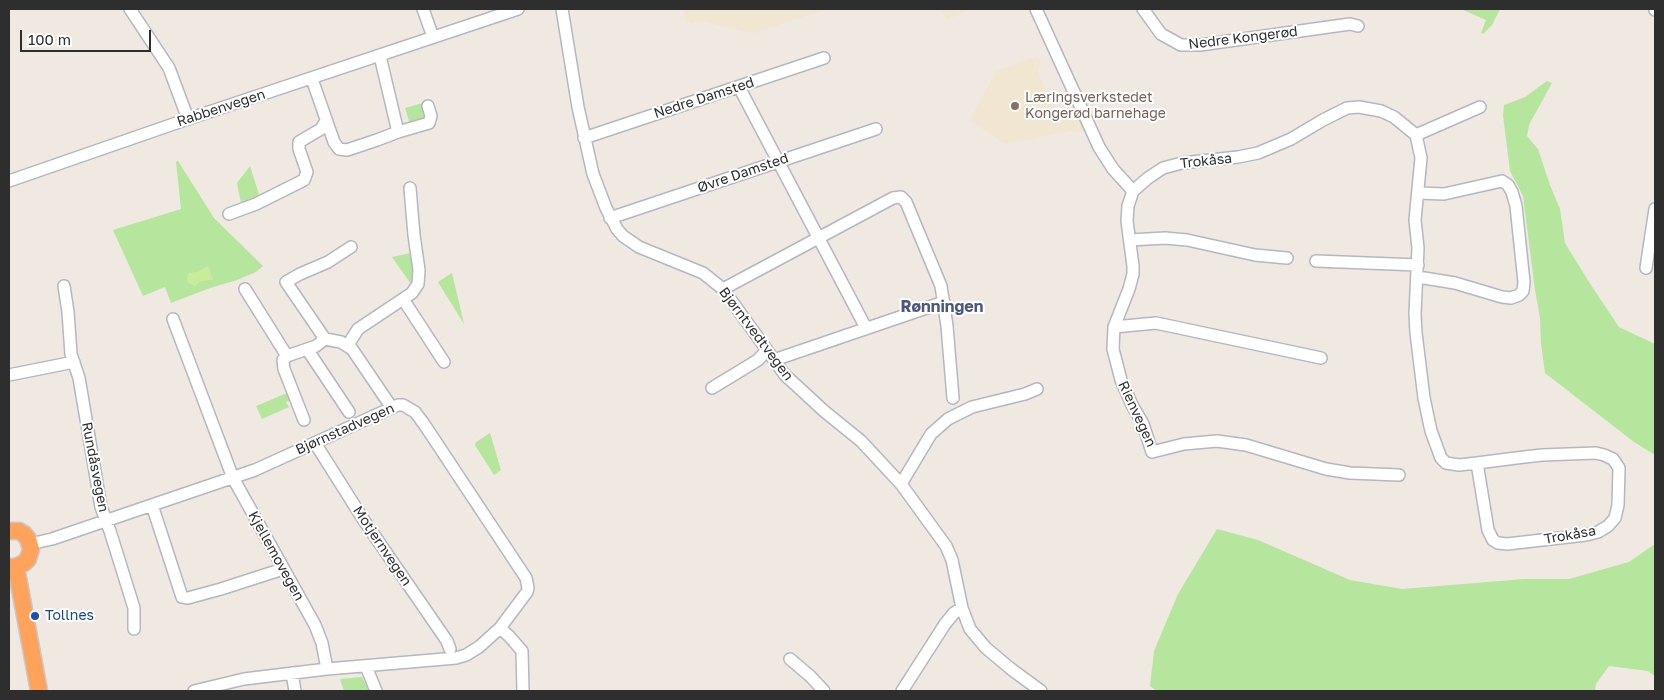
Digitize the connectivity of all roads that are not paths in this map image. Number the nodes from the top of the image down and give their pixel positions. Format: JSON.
{"nodes":[{"id":1,"x":130,"y":9,"type":"edge"},
{"id":2,"x":423,"y":9,"type":"edge"},
{"id":3,"x":518,"y":9,"type":"edge"},
{"id":4,"x":562,"y":9,"type":"edge"},
{"id":5,"x":1036,"y":9,"type":"edge"},
{"id":6,"x":1143,"y":9,"type":"edge"},
{"id":7,"x":1358,"y":26,"type":"dead end"},
{"id":8,"x":433,"y":37,"type":"junction"},
{"id":9,"x":380,"y":56,"type":"junction"},
{"id":10,"x":824,"y":58,"type":"dead end"},
{"id":11,"x":312,"y":78,"type":"junction"},
{"id":12,"x":739,"y":87,"type":"junction"},
{"id":13,"x":428,"y":106,"type":"dead end"},
{"id":14,"x":1480,"y":107,"type":"dead end"},
{"id":15,"x":188,"y":119,"type":"junction"},
{"id":16,"x":326,"y":121,"type":"junction"},
{"id":17,"x":876,"y":128,"type":"dead end"},
{"id":18,"x":398,"y":132,"type":"junction"},
{"id":19,"x":1416,"y":135,"type":"junction"},
{"id":20,"x":584,"y":138,"type":"junction"},
{"id":21,"x":778,"y":162,"type":"junction"},
{"id":22,"x":9,"y":181,"type":"edge"},
{"id":23,"x":410,"y":188,"type":"dead end"},
{"id":24,"x":1133,"y":192,"type":"junction"},
{"id":25,"x":1418,"y":193,"type":"junction"},
{"id":26,"x":1655,"y":209,"type":"edge"},
{"id":27,"x":229,"y":214,"type":"dead end"},
{"id":28,"x":610,"y":218,"type":"junction"},
{"id":29,"x":818,"y":238,"type":"junction"},
{"id":30,"x":1130,"y":240,"type":"junction"},
{"id":31,"x":351,"y":247,"type":"dead end"},
{"id":32,"x":1287,"y":258,"type":"dead end"},
{"id":33,"x":1316,"y":261,"type":"dead end"},
{"id":34,"x":1646,"y":268,"type":"dead end"},
{"id":35,"x":1418,"y":271,"type":"junction"},
{"id":36,"x":64,"y":286,"type":"dead end"},
{"id":37,"x":245,"y":289,"type":"dead end"},
{"id":38,"x":723,"y":289,"type":"junction"},
{"id":39,"x":403,"y":299,"type":"junction"},
{"id":40,"x":944,"y":302,"type":"junction"},
{"id":41,"x":173,"y":319,"type":"dead end"},
{"id":42,"x":866,"y":328,"type":"junction"},
{"id":43,"x":1114,"y":328,"type":"junction"},
{"id":44,"x":325,"y":339,"type":"junction"},
{"id":45,"x":348,"y":345,"type":"junction"},
{"id":46,"x":307,"y":349,"type":"junction"},
{"id":47,"x":767,"y":350,"type":"junction"},
{"id":48,"x":287,"y":356,"type":"junction"},
{"id":49,"x":1321,"y":358,"type":"dead end"},
{"id":50,"x":774,"y":360,"type":"junction"},
{"id":51,"x":74,"y":362,"type":"junction"},
{"id":52,"x":444,"y":362,"type":"dead end"},
{"id":53,"x":9,"y":374,"type":"edge"},
{"id":54,"x":712,"y":388,"type":"dead end"},
{"id":55,"x":1037,"y":389,"type":"dead end"},
{"id":56,"x":953,"y":398,"type":"dead end"},
{"id":57,"x":392,"y":408,"type":"junction"},
{"id":58,"x":349,"y":412,"type":"dead end"},
{"id":59,"x":304,"y":420,"type":"dead end"},
{"id":60,"x":315,"y":442,"type":"junction"},
{"id":61,"x":1477,"y":463,"type":"junction"},
{"id":62,"x":1400,"y":476,"type":"dead end"},
{"id":63,"x":233,"y":478,"type":"junction"},
{"id":64,"x":902,"y":484,"type":"junction"},
{"id":65,"x":152,"y":504,"type":"junction"},
{"id":66,"x":105,"y":520,"type":"junction"},
{"id":67,"x":9,"y":531,"type":"edge"},
{"id":68,"x":30,"y":544,"type":"junction"},
{"id":69,"x":12,"y":567,"type":"edge"},
{"id":70,"x":283,"y":569,"type":"junction"},
{"id":71,"x":962,"y":608,"type":"junction"},
{"id":72,"x":500,"y":628,"type":"junction"},
{"id":73,"x":134,"y":629,"type":"dead end"},
{"id":74,"x":450,"y":649,"type":"dead end"},
{"id":75,"x":790,"y":659,"type":"dead end"},
{"id":76,"x":366,"y":666,"type":"junction"},
{"id":77,"x":327,"y":669,"type":"junction"},
{"id":78,"x":292,"y":674,"type":"junction"},
{"id":79,"x":39,"y":691,"type":"edge"},
{"id":80,"x":194,"y":691,"type":"edge"},
{"id":81,"x":295,"y":691,"type":"edge"},
{"id":82,"x":376,"y":691,"type":"edge"},
{"id":83,"x":522,"y":691,"type":"edge"},
{"id":84,"x":824,"y":691,"type":"edge"},
{"id":85,"x":902,"y":691,"type":"edge"},
{"id":86,"x":1041,"y":691,"type":"edge"}],
"edges":[{"from":1,"to":15,"type":"street"},
{"from":2,"to":8,"type":"street"},
{"from":3,"to":8,"type":"street","name":"Rabbenvegen"},
{"from":4,"to":20,"type":"street","name":"Bjørntvedtvegen"},
{"from":5,"to":24,"type":"street"},
{"from":6,"to":7,"type":"street","name":"Nedre Kongerød"},
{"from":8,"to":9,"type":"street","name":"Rabbenvegen"},
{"from":9,"to":11,"type":"street","name":"Rabbenvegen"},
{"from":9,"to":18,"type":"street"},
{"from":10,"to":12,"type":"street","name":"Nedre Damsted"},
{"from":11,"to":15,"type":"street","name":"Rabbenvegen"},
{"from":11,"to":16,"type":"street"},
{"from":12,"to":20,"type":"street","name":"Nedre Damsted"},
{"from":12,"to":21,"type":"street"},
{"from":13,"to":18,"type":"street"},
{"from":14,"to":19,"type":"street"},
{"from":15,"to":22,"type":"street","name":"Rabbenvegen"},
{"from":16,"to":18,"type":"street"},
{"from":16,"to":27,"type":"street"},
{"from":17,"to":21,"type":"street","name":"Øvre Damsted"},
{"from":19,"to":24,"type":"street","name":"Trokåsa"},
{"from":19,"to":25,"type":"street","name":"Trokåsa"},
{"from":20,"to":28,"type":"street","name":"Bjørntvedtvegen"},
{"from":21,"to":28,"type":"street","name":"Øvre Damsted"},
{"from":21,"to":29,"type":"street"},
{"from":23,"to":39,"type":"street"},
{"from":24,"to":30,"type":"street","name":"Rienvegen"},
{"from":25,"to":35,"type":"street","name":"Trokåsa"},
{"from":25,"to":35,"type":"street"},
{"from":26,"to":34,"type":"street"},
{"from":28,"to":38,"type":"street","name":"Bjørntvedtvegen"},
{"from":29,"to":38,"type":"street"},
{"from":29,"to":40,"type":"street"},
{"from":29,"to":42,"type":"street"},
{"from":30,"to":32,"type":"street"},
{"from":30,"to":43,"type":"street","name":"Rienvegen"},
{"from":31,"to":44,"type":"street"},
{"from":33,"to":35,"type":"street"},
{"from":35,"to":61,"type":"street","name":"Trokåsa"},
{"from":36,"to":51,"type":"street","name":"Rundåsvegen"},
{"from":37,"to":48,"type":"street"},
{"from":38,"to":47,"type":"street","name":"Bjørntvedtvegen"},
{"from":39,"to":45,"type":"street"},
{"from":39,"to":52,"type":"street"},
{"from":40,"to":42,"type":"street"},
{"from":40,"to":56,"type":"street"},
{"from":41,"to":63,"type":"street","name":"Kjellemovegen"},
{"from":42,"to":50,"type":"street"},
{"from":43,"to":49,"type":"street"},
{"from":43,"to":62,"type":"street","name":"Rienvegen"},
{"from":44,"to":45,"type":"street"},
{"from":44,"to":46,"type":"street"},
{"from":45,"to":57,"type":"street"},
{"from":46,"to":48,"type":"street"},
{"from":46,"to":58,"type":"street"},
{"from":47,"to":50,"type":"street","name":"Bjørntvedtvegen"},
{"from":47,"to":54,"type":"street"},
{"from":48,"to":59,"type":"street"},
{"from":50,"to":64,"type":"street","name":"Bjørntvedtvegen"},
{"from":51,"to":53,"type":"street"},
{"from":51,"to":66,"type":"street","name":"Rundåsvegen"},
{"from":55,"to":64,"type":"street"},
{"from":57,"to":60,"type":"street","name":"Bjørnstadvegen"},
{"from":57,"to":72,"type":"street","name":"Bjørnstadvegen"},
{"from":60,"to":63,"type":"street","name":"Bjørnstadvegen"},
{"from":60,"to":74,"type":"street","name":"Motjernvegen"},
{"from":61,"to":61,"type":"street","name":"Trokåsa"},
{"from":63,"to":65,"type":"street","name":"Bjørnstadvegen"},
{"from":63,"to":70,"type":"street","name":"Kjellemovegen"},
{"from":64,"to":71,"type":"street","name":"Bjørntvedtvegen"},
{"from":65,"to":66,"type":"street","name":"Bjørnstadvegen"},
{"from":65,"to":70,"type":"street"},
{"from":66,"to":68,"type":"street","name":"Bjørnstadvegen"},
{"from":66,"to":73,"type":"street","name":"Rundåsvegen"},
{"from":67,"to":68,"type":"highway"},
{"from":68,"to":69,"type":"highway"},
{"from":69,"to":79,"type":"highway"},
{"from":70,"to":77,"type":"street","name":"Kjellemovegen"},
{"from":71,"to":85,"type":"street"},
{"from":71,"to":86,"type":"street","name":"Bjørntvedtvegen"},
{"from":72,"to":76,"type":"street"},
{"from":72,"to":83,"type":"street"},
{"from":75,"to":84,"type":"street"},
{"from":76,"to":77,"type":"street"},
{"from":76,"to":82,"type":"street"},
{"from":77,"to":78,"type":"street"},
{"from":78,"to":80,"type":"street"},
{"from":78,"to":81,"type":"street"}]}
